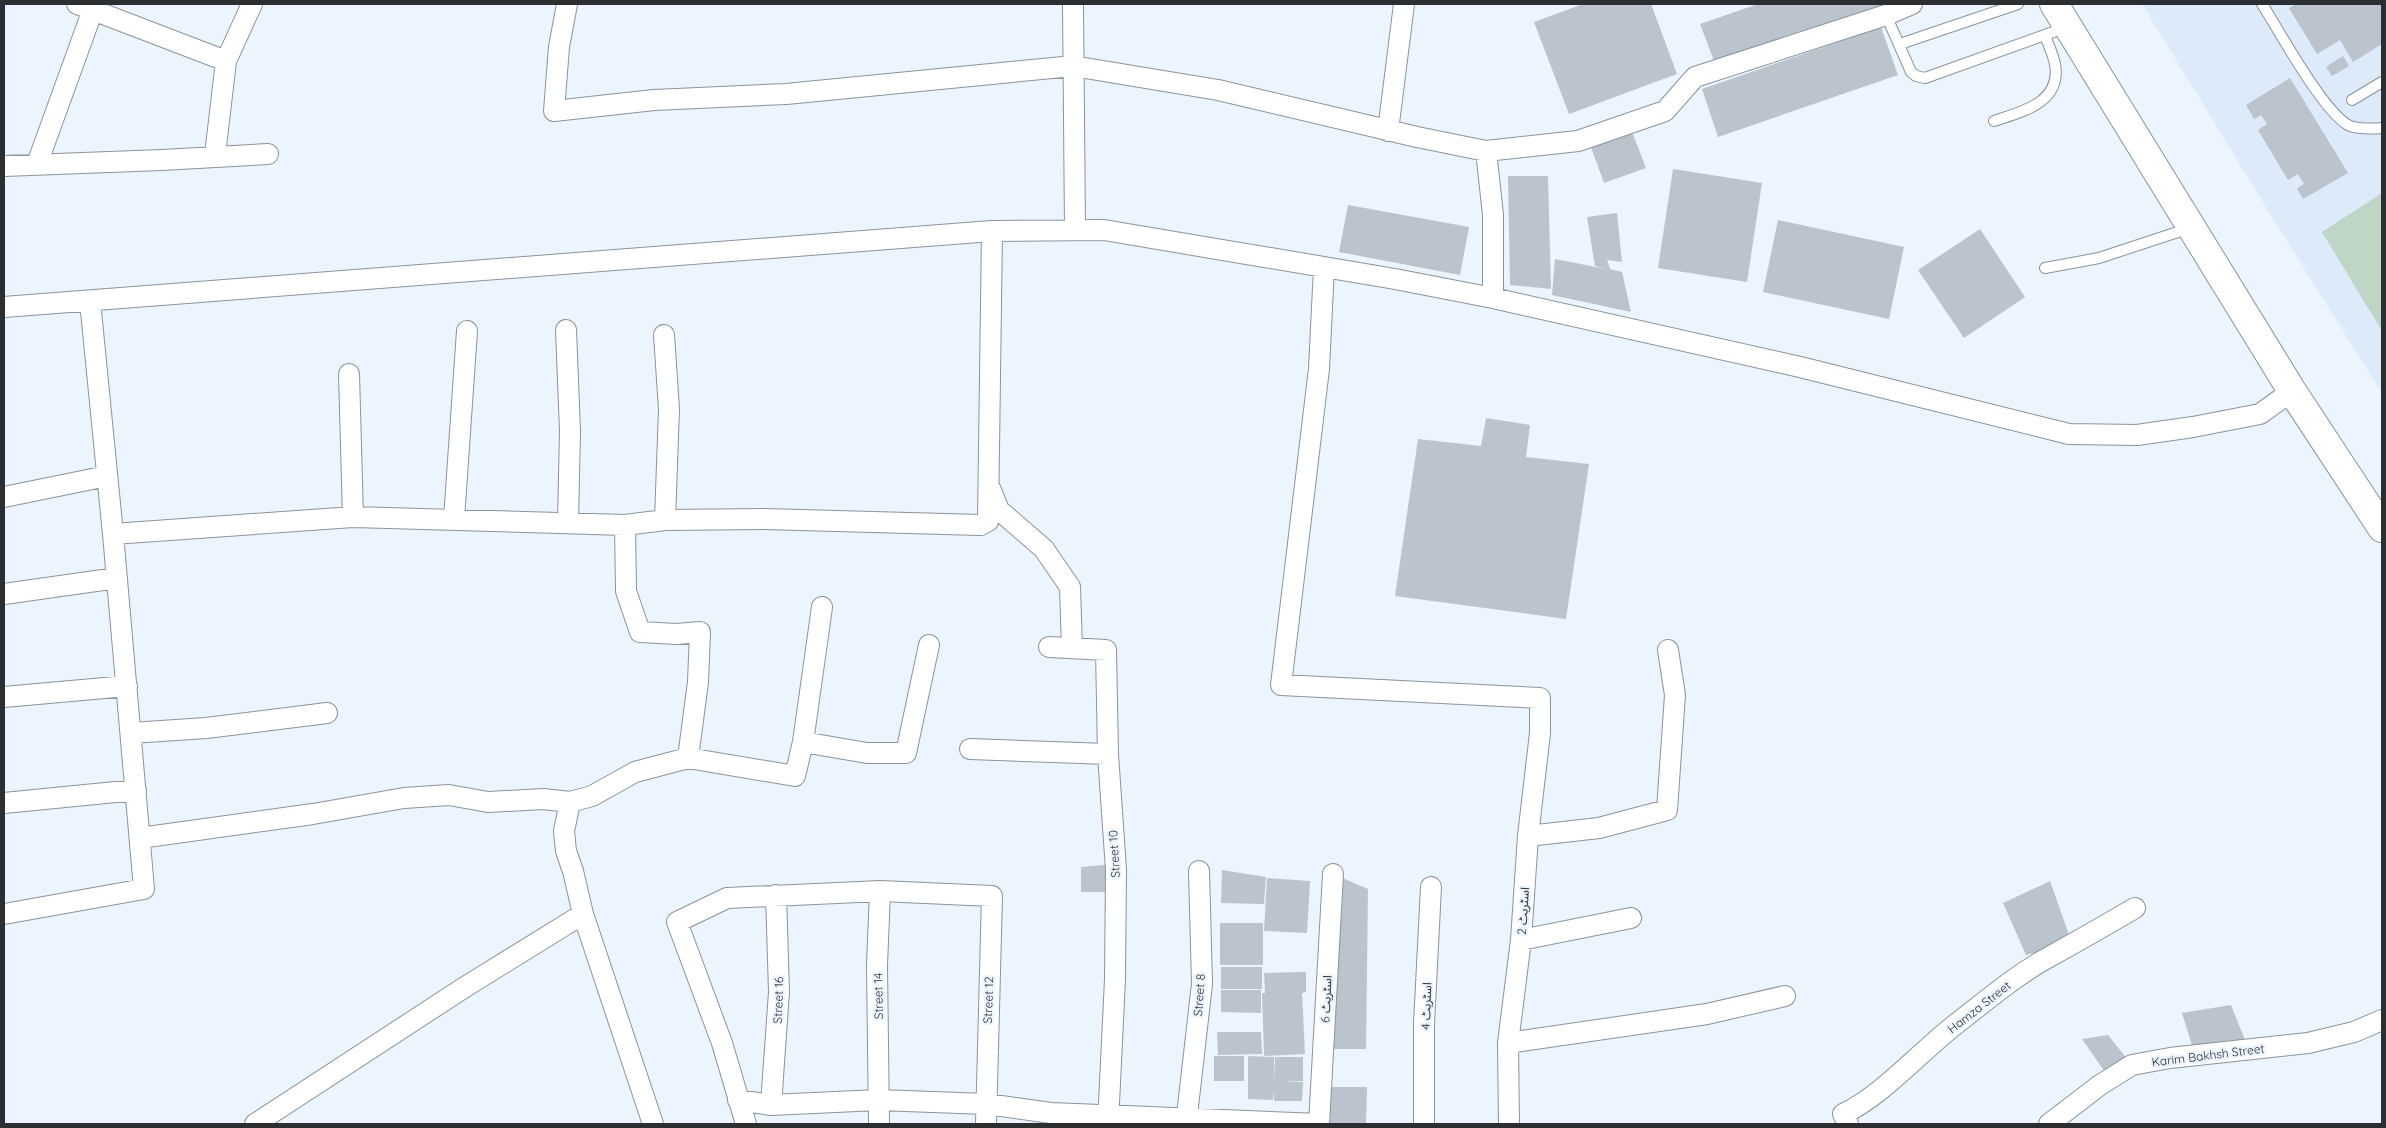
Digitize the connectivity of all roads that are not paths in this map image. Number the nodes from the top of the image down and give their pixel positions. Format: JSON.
{"nodes":[{"id":1,"x":252,"y":4,"type":"edge"},
{"id":2,"x":568,"y":4,"type":"edge"},
{"id":3,"x":1073,"y":4,"type":"edge"},
{"id":4,"x":1404,"y":4,"type":"edge"},
{"id":5,"x":1912,"y":4,"type":"edge"},
{"id":6,"x":2018,"y":4,"type":"edge"},
{"id":7,"x":2262,"y":4,"type":"edge"},
{"id":8,"x":89,"y":6,"type":"edge"},
{"id":9,"x":1886,"y":16,"type":"junction"},
{"id":10,"x":2056,"y":22,"type":"edge"},
{"id":11,"x":1900,"y":44,"type":"junction"},
{"id":12,"x":226,"y":61,"type":"junction"},
{"id":13,"x":1073,"y":66,"type":"junction"},
{"id":14,"x":2382,"y":82,"type":"edge"},
{"id":15,"x":2352,"y":100,"type":"dead end"},
{"id":16,"x":1994,"y":121,"type":"dead end"},
{"id":17,"x":2382,"y":128,"type":"edge"},
{"id":18,"x":1388,"y":131,"type":"junction"},
{"id":19,"x":1486,"y":151,"type":"junction"},
{"id":20,"x":268,"y":154,"type":"dead end"},
{"id":21,"x":215,"y":155,"type":"junction"},
{"id":22,"x":37,"y":164,"type":"junction"},
{"id":23,"x":4,"y":166,"type":"edge"},
{"id":24,"x":2191,"y":227,"type":"junction"},
{"id":25,"x":1075,"y":230,"type":"junction"},
{"id":26,"x":992,"y":231,"type":"junction"},
{"id":27,"x":1324,"y":267,"type":"junction"},
{"id":28,"x":2045,"y":268,"type":"dead end"},
{"id":29,"x":1493,"y":298,"type":"junction"},
{"id":30,"x":90,"y":301,"type":"junction"},
{"id":31,"x":4,"y":307,"type":"edge"},
{"id":32,"x":566,"y":330,"type":"dead end"},
{"id":33,"x":467,"y":331,"type":"dead end"},
{"id":34,"x":664,"y":335,"type":"dead end"},
{"id":35,"x":350,"y":374,"type":"dead end"},
{"id":36,"x":2292,"y":391,"type":"junction"},
{"id":37,"x":107,"y":476,"type":"junction"},
{"id":38,"x":988,"y":482,"type":"junction"},
{"id":39,"x":4,"y":498,"type":"edge"},
{"id":40,"x":353,"y":517,"type":"junction"},
{"id":41,"x":454,"y":520,"type":"junction"},
{"id":42,"x":665,"y":520,"type":"junction"},
{"id":43,"x":568,"y":522,"type":"junction"},
{"id":44,"x":625,"y":525,"type":"junction"},
{"id":45,"x":2382,"y":528,"type":"edge"},
{"id":46,"x":113,"y":534,"type":"junction"},
{"id":47,"x":117,"y":578,"type":"junction"},
{"id":48,"x":4,"y":594,"type":"edge"},
{"id":49,"x":822,"y":607,"type":"dead end"},
{"id":50,"x":929,"y":645,"type":"dead end"},
{"id":51,"x":1049,"y":647,"type":"dead end"},
{"id":52,"x":1072,"y":648,"type":"junction"},
{"id":53,"x":1668,"y":650,"type":"dead end"},
{"id":54,"x":126,"y":686,"type":"junction"},
{"id":55,"x":4,"y":697,"type":"edge"},
{"id":56,"x":327,"y":713,"type":"dead end"},
{"id":57,"x":131,"y":733,"type":"junction"},
{"id":58,"x":803,"y":742,"type":"junction"},
{"id":59,"x":970,"y":749,"type":"dead end"},
{"id":60,"x":1108,"y":754,"type":"junction"},
{"id":61,"x":688,"y":758,"type":"junction"},
{"id":62,"x":136,"y":790,"type":"junction"},
{"id":63,"x":570,"y":802,"type":"junction"},
{"id":64,"x":4,"y":803,"type":"edge"},
{"id":65,"x":1528,"y":836,"type":"junction"},
{"id":66,"x":140,"y":838,"type":"junction"},
{"id":67,"x":1199,"y":872,"type":"dead end"},
{"id":68,"x":1333,"y":874,"type":"dead end"},
{"id":69,"x":1431,"y":887,"type":"dead end"},
{"id":70,"x":880,"y":891,"type":"junction"},
{"id":71,"x":776,"y":895,"type":"junction"},
{"id":72,"x":2135,"y":908,"type":"dead end"},
{"id":73,"x":4,"y":914,"type":"edge"},
{"id":74,"x":583,"y":914,"type":"junction"},
{"id":75,"x":1631,"y":918,"type":"dead end"},
{"id":76,"x":1521,"y":940,"type":"junction"},
{"id":77,"x":1785,"y":996,"type":"dead end"},
{"id":78,"x":2382,"y":1020,"type":"edge"},
{"id":79,"x":1508,"y":1043,"type":"junction"},
{"id":80,"x":738,"y":1100,"type":"junction"},
{"id":81,"x":878,"y":1100,"type":"junction"},
{"id":82,"x":986,"y":1104,"type":"junction"},
{"id":83,"x":771,"y":1105,"type":"junction"},
{"id":84,"x":1109,"y":1120,"type":"edge"},
{"id":85,"x":1186,"y":1121,"type":"edge"},
{"id":86,"x":255,"y":1124,"type":"edge"},
{"id":87,"x":653,"y":1124,"type":"edge"},
{"id":88,"x":746,"y":1124,"type":"edge"},
{"id":89,"x":879,"y":1124,"type":"edge"},
{"id":90,"x":986,"y":1124,"type":"edge"},
{"id":91,"x":1319,"y":1124,"type":"edge"},
{"id":92,"x":1424,"y":1124,"type":"edge"},
{"id":93,"x":1509,"y":1124,"type":"edge"},
{"id":94,"x":1848,"y":1124,"type":"edge"},
{"id":95,"x":2049,"y":1124,"type":"edge"}],
"edges":[{"from":1,"to":12,"type":"street"},
{"from":2,"to":13,"type":"street"},
{"from":3,"to":13,"type":"street"},
{"from":4,"to":18,"type":"street"},
{"from":5,"to":9,"type":"street"},
{"from":6,"to":11,"type":"lane"},
{"from":7,"to":17,"type":"lane"},
{"from":8,"to":12,"type":"street"},
{"from":8,"to":22,"type":"street"},
{"from":9,"to":11,"type":"lane"},
{"from":9,"to":19,"type":"street"},
{"from":10,"to":11,"type":"lane"},
{"from":10,"to":16,"type":"lane"},
{"from":10,"to":24,"type":"main road"},
{"from":12,"to":21,"type":"street"},
{"from":13,"to":18,"type":"street"},
{"from":13,"to":25,"type":"street"},
{"from":14,"to":15,"type":"lane"},
{"from":18,"to":19,"type":"street"},
{"from":19,"to":29,"type":"street"},
{"from":20,"to":21,"type":"street"},
{"from":21,"to":22,"type":"street"},
{"from":22,"to":23,"type":"street"},
{"from":24,"to":28,"type":"lane"},
{"from":24,"to":36,"type":"main road"},
{"from":25,"to":26,"type":"street"},
{"from":25,"to":27,"type":"street"},
{"from":26,"to":30,"type":"street"},
{"from":26,"to":38,"type":"street"},
{"from":27,"to":29,"type":"street"},
{"from":27,"to":65,"type":"street","name":"اسٹریٹ 2"},
{"from":29,"to":36,"type":"street"},
{"from":30,"to":31,"type":"street"},
{"from":30,"to":37,"type":"street"},
{"from":32,"to":43,"type":"street"},
{"from":33,"to":41,"type":"street"},
{"from":34,"to":42,"type":"street"},
{"from":35,"to":40,"type":"street"},
{"from":36,"to":45,"type":"main road"},
{"from":37,"to":39,"type":"street"},
{"from":37,"to":46,"type":"street"},
{"from":38,"to":42,"type":"street"},
{"from":38,"to":52,"type":"street"},
{"from":40,"to":41,"type":"street"},
{"from":40,"to":46,"type":"street"},
{"from":41,"to":43,"type":"street"},
{"from":42,"to":44,"type":"street"},
{"from":43,"to":44,"type":"street"},
{"from":44,"to":61,"type":"street"},
{"from":46,"to":47,"type":"street"},
{"from":47,"to":48,"type":"street"},
{"from":47,"to":54,"type":"street"},
{"from":49,"to":58,"type":"street"},
{"from":50,"to":58,"type":"street"},
{"from":51,"to":52,"type":"street","name":"Street 10"},
{"from":52,"to":60,"type":"street","name":"Street 10"},
{"from":53,"to":65,"type":"street"},
{"from":54,"to":55,"type":"street"},
{"from":54,"to":57,"type":"street"},
{"from":56,"to":57,"type":"street"},
{"from":57,"to":62,"type":"street"},
{"from":58,"to":61,"type":"street"},
{"from":59,"to":60,"type":"street"},
{"from":60,"to":84,"type":"street","name":"Street 10"},
{"from":61,"to":63,"type":"street"},
{"from":62,"to":64,"type":"street"},
{"from":62,"to":66,"type":"street"},
{"from":63,"to":66,"type":"street"},
{"from":63,"to":74,"type":"street"},
{"from":65,"to":76,"type":"street","name":"اسٹریٹ 2"},
{"from":66,"to":73,"type":"street"},
{"from":67,"to":85,"type":"street","name":"Street 8"},
{"from":68,"to":91,"type":"street","name":"اسٹریٹ 6"},
{"from":69,"to":92,"type":"street","name":"اسٹریٹ 4"},
{"from":70,"to":71,"type":"street"},
{"from":70,"to":81,"type":"street","name":"Street 14"},
{"from":70,"to":82,"type":"street","name":"Street 12"},
{"from":71,"to":80,"type":"street"},
{"from":71,"to":83,"type":"street","name":"Street 16"},
{"from":72,"to":94,"type":"street","name":"Hamza Street"},
{"from":74,"to":86,"type":"street"},
{"from":74,"to":87,"type":"street"},
{"from":75,"to":76,"type":"street"},
{"from":76,"to":79,"type":"street","name":"اسٹریٹ 2"},
{"from":77,"to":79,"type":"street"},
{"from":78,"to":95,"type":"street","name":"Karim Bakhsh Street"},
{"from":79,"to":93,"type":"street","name":"اسٹریٹ 2"},
{"from":80,"to":83,"type":"street"},
{"from":80,"to":88,"type":"street"},
{"from":81,"to":82,"type":"street"},
{"from":81,"to":83,"type":"street"},
{"from":81,"to":89,"type":"street","name":"Street 14"},
{"from":82,"to":84,"type":"street"},
{"from":82,"to":90,"type":"street","name":"Street 12"},
{"from":84,"to":85,"type":"street"},
{"from":85,"to":91,"type":"street"}]}
